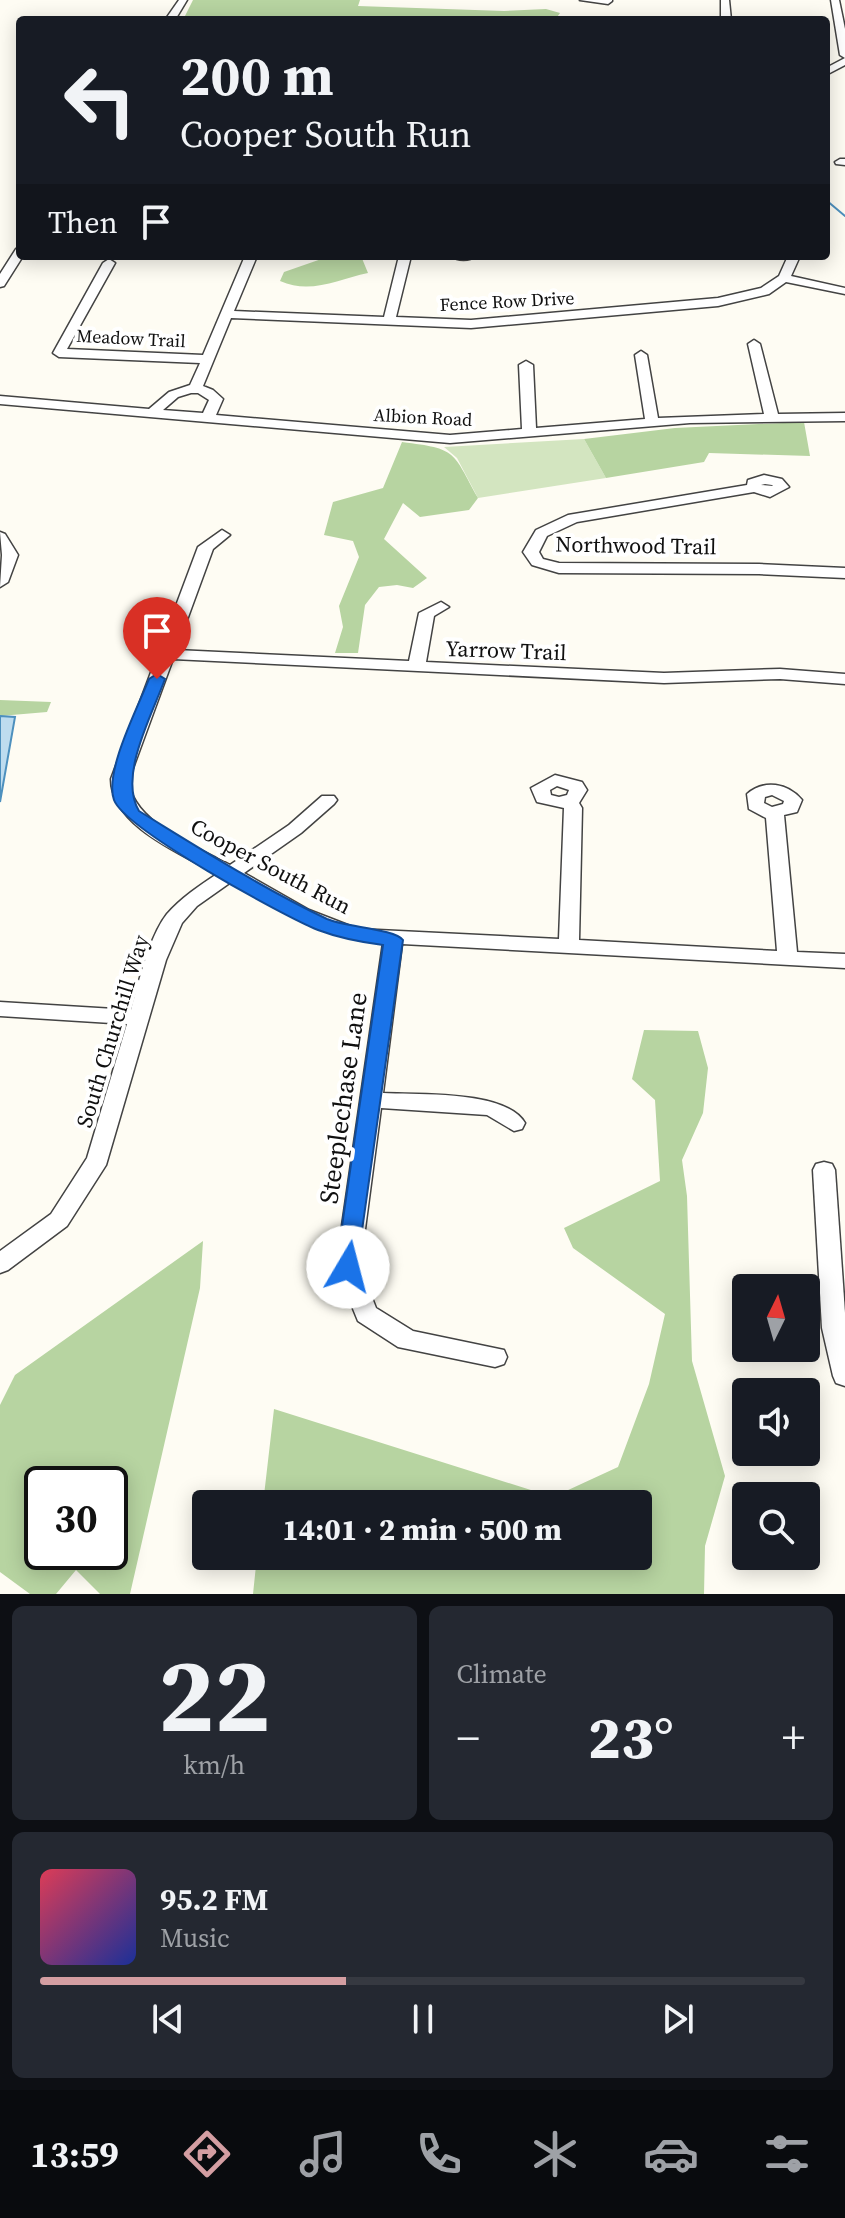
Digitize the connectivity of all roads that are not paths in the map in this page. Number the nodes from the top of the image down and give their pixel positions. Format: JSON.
{"nodes":[{"id":1,"x":584,"y":0,"type":"edge"},
{"id":2,"x":835,"y":0,"type":"edge"},
{"id":3,"x":608,"y":4,"type":"edge"},
{"id":4,"x":845,"y":58,"type":"edge"},
{"id":5,"x":16,"y":258,"type":"edge"},
{"id":6,"x":105,"y":260,"type":"edge"},
{"id":7,"x":124,"y":260,"type":"dead end"},
{"id":8,"x":249,"y":260,"type":"edge"},
{"id":9,"x":404,"y":260,"type":"edge"},
{"id":10,"x":792,"y":260,"type":"edge"},
{"id":11,"x":784,"y":278,"type":"junction"},
{"id":12,"x":0,"y":283,"type":"edge"},
{"id":13,"x":843,"y":291,"type":"edge"},
{"id":14,"x":227,"y":314,"type":"junction"},
{"id":15,"x":389,"y":321,"type":"junction"},
{"id":16,"x":754,"y":344,"type":"dead end"},
{"id":17,"x":641,"y":355,"type":"dead end"},
{"id":18,"x":208,"y":359,"type":"junction"},
{"id":19,"x":526,"y":365,"type":"dead end"},
{"id":20,"x":195,"y":390,"type":"junction"},
{"id":21,"x":2,"y":404,"type":"edge"},
{"id":22,"x":153,"y":413,"type":"junction"},
{"id":23,"x":845,"y":417,"type":"edge"},
{"id":24,"x":208,"y":418,"type":"junction"},
{"id":25,"x":772,"y":418,"type":"junction"},
{"id":26,"x":652,"y":422,"type":"junction"},
{"id":27,"x":529,"y":434,"type":"junction"},
{"id":28,"x":755,"y":488,"type":"dead end"},
{"id":29,"x":222,"y":535,"type":"dead end"},
{"id":30,"x":0,"y":537,"type":"edge"},
{"id":31,"x":845,"y":573,"type":"edge"},
{"id":32,"x":0,"y":582,"type":"edge"},
{"id":33,"x":441,"y":607,"type":"dead end"},
{"id":34,"x":166,"y":654,"type":"junction"},
{"id":35,"x":416,"y":668,"type":"junction"},
{"id":36,"x":845,"y":679,"type":"edge"},
{"id":37,"x":328,"y":800,"type":"dead end"},
{"id":38,"x":569,"y":802,"type":"dead end"},
{"id":39,"x":775,"y":813,"type":"dead end"},
{"id":40,"x":230,"y":875,"type":"junction"},
{"id":41,"x":393,"y":940,"type":"junction"},
{"id":42,"x":569,"y":947,"type":"junction"},
{"id":43,"x":788,"y":958,"type":"junction"},
{"id":44,"x":845,"y":961,"type":"edge"},
{"id":45,"x":0,"y":1009,"type":"edge"},
{"id":46,"x":139,"y":1018,"type":"junction"},
{"id":47,"x":370,"y":1100,"type":"junction"},
{"id":48,"x":514,"y":1123,"type":"dead end"},
{"id":49,"x":824,"y":1170,"type":"dead end"},
{"id":50,"x":0,"y":1264,"type":"edge"},
{"id":51,"x":495,"y":1357,"type":"dead end"},
{"id":52,"x":845,"y":1376,"type":"edge"}],
"edges":[{"from":1,"to":3,"type":"street"},
{"from":2,"to":4,"type":"street"},
{"from":5,"to":12,"type":"street"},
{"from":6,"to":7,"type":"street","name":"Meadow Trail"},
{"from":6,"to":18,"type":"street","name":"Meadow Trail"},
{"from":8,"to":14,"type":"street"},
{"from":9,"to":15,"type":"street"},
{"from":10,"to":11,"type":"street"},
{"from":11,"to":13,"type":"street"},
{"from":11,"to":15,"type":"street","name":"Fence Row Drive"},
{"from":14,"to":15,"type":"street","name":"Fence Row Drive"},
{"from":14,"to":18,"type":"street"},
{"from":16,"to":25,"type":"street"},
{"from":17,"to":26,"type":"street"},
{"from":18,"to":20,"type":"street"},
{"from":19,"to":27,"type":"street"},
{"from":20,"to":22,"type":"street"},
{"from":20,"to":24,"type":"street"},
{"from":21,"to":22,"type":"street","name":"Albion Road"},
{"from":22,"to":24,"type":"street","name":"Albion Road"},
{"from":23,"to":25,"type":"street","name":"Albion Road"},
{"from":24,"to":27,"type":"street","name":"Albion Road"},
{"from":25,"to":26,"type":"street","name":"Albion Road"},
{"from":26,"to":27,"type":"street","name":"Albion Road"},
{"from":28,"to":31,"type":"street","name":"Northwood Trail"},
{"from":29,"to":34,"type":"street","name":"Cooper South Run"},
{"from":30,"to":32,"type":"street"},
{"from":33,"to":35,"type":"street"},
{"from":34,"to":35,"type":"street","name":"Yarrow Trail"},
{"from":34,"to":40,"type":"street","name":"Cooper South Run"},
{"from":35,"to":36,"type":"street","name":"Yarrow Trail"},
{"from":37,"to":40,"type":"street","name":"South Churchill Way"},
{"from":38,"to":42,"type":"street"},
{"from":39,"to":43,"type":"street"},
{"from":40,"to":41,"type":"street","name":"Cooper South Run"},
{"from":40,"to":46,"type":"street","name":"South Churchill Way"},
{"from":41,"to":42,"type":"street","name":"Cooper South Run"},
{"from":41,"to":47,"type":"street","name":"Steeplechase Lane"},
{"from":42,"to":43,"type":"street","name":"Cooper South Run"},
{"from":43,"to":44,"type":"street","name":"Cooper South Run"},
{"from":45,"to":46,"type":"street"},
{"from":46,"to":50,"type":"street","name":"South Churchill Way"},
{"from":47,"to":48,"type":"street"},
{"from":47,"to":51,"type":"street","name":"Steeplechase Lane"},
{"from":49,"to":52,"type":"street"}]}
